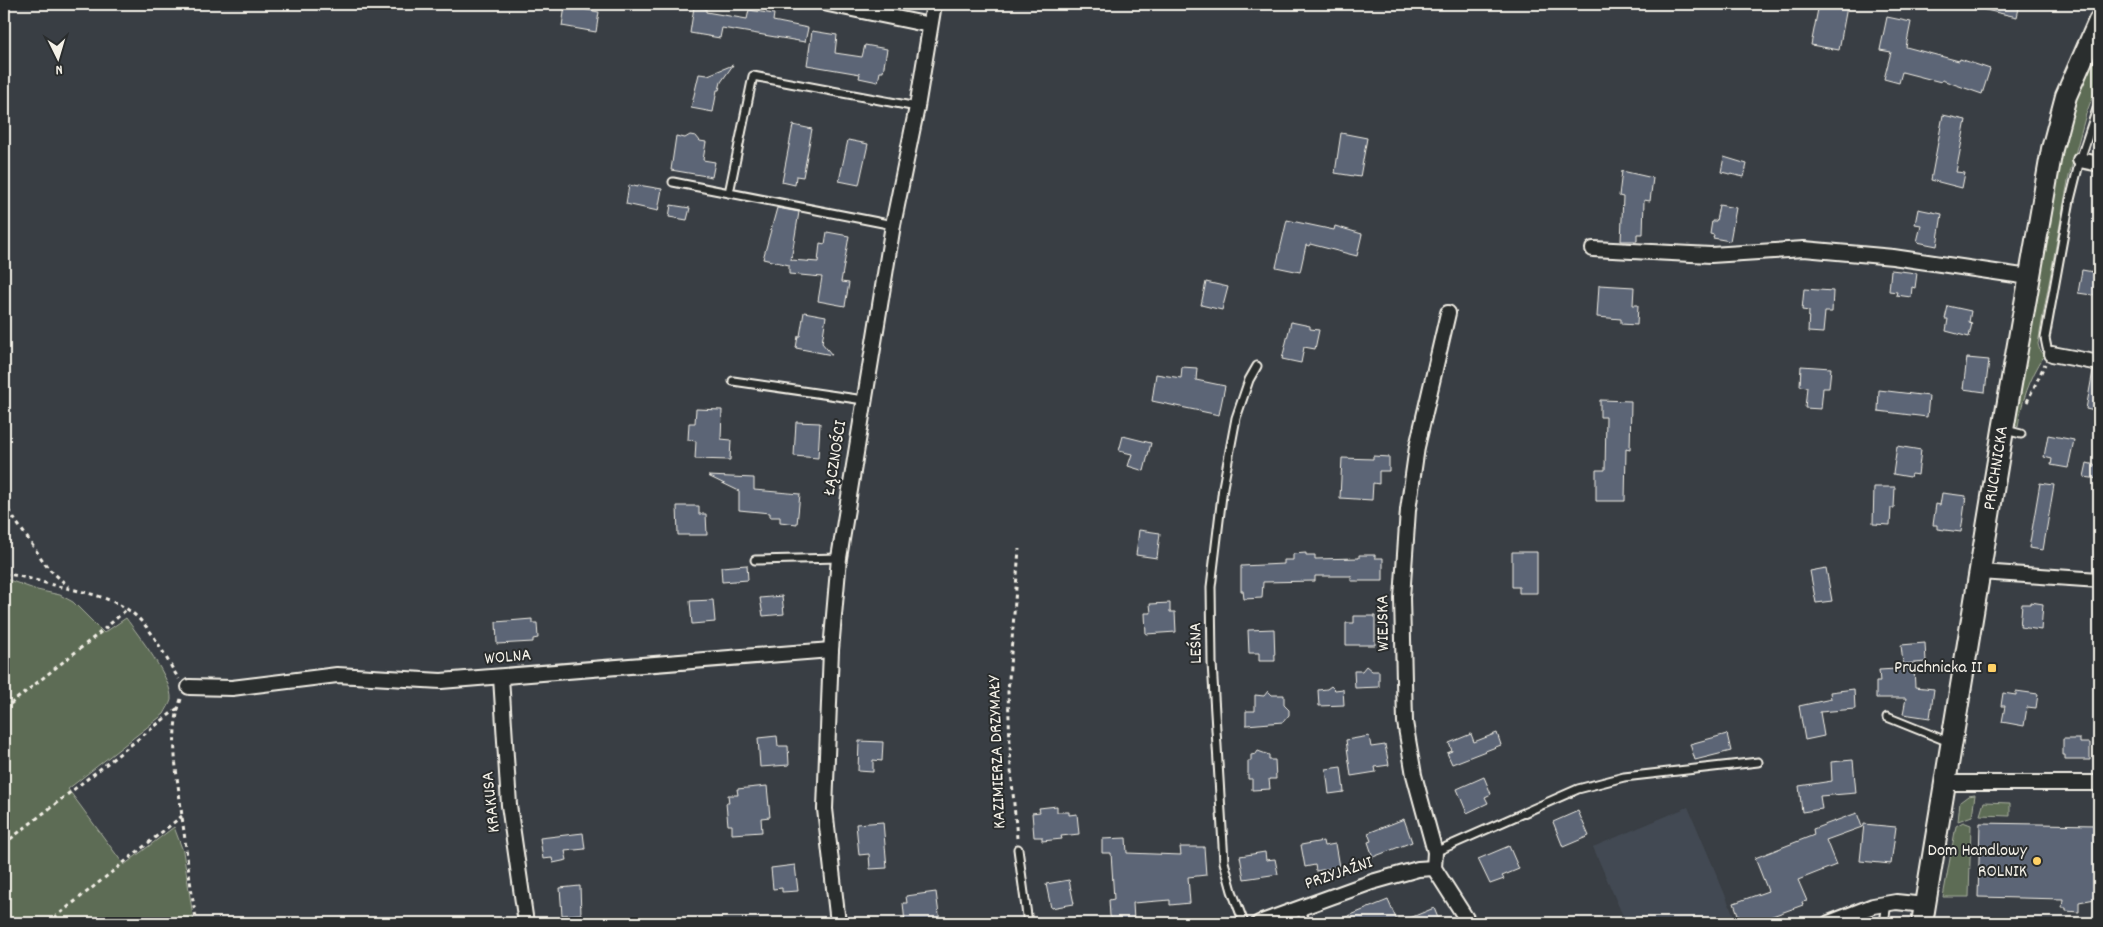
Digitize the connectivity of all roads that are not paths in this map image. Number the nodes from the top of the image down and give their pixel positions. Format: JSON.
{"nodes":[{"id":1,"x":828,"y":4,"type":"edge"},
{"id":2,"x":934,"y":4,"type":"edge"},
{"id":3,"x":2099,"y":21,"type":"edge"},
{"id":4,"x":930,"y":25,"type":"junction"},
{"id":5,"x":2099,"y":103,"type":"edge"},
{"id":6,"x":917,"y":107,"type":"junction"},
{"id":7,"x":2080,"y":160,"type":"junction"},
{"id":8,"x":2099,"y":164,"type":"edge"},
{"id":9,"x":673,"y":182,"type":"dead end"},
{"id":10,"x":729,"y":193,"type":"junction"},
{"id":11,"x":893,"y":225,"type":"junction"},
{"id":12,"x":1593,"y":249,"type":"dead end"},
{"id":13,"x":2028,"y":277,"type":"junction"},
{"id":14,"x":1448,"y":313,"type":"dead end"},
{"id":15,"x":2052,"y":354,"type":"joint"},
{"id":16,"x":2099,"y":364,"type":"edge"},
{"id":17,"x":1257,"y":366,"type":"dead end"},
{"id":18,"x":733,"y":381,"type":"dead end"},
{"id":19,"x":864,"y":400,"type":"junction"},
{"id":20,"x":839,"y":558,"type":"junction"},
{"id":21,"x":755,"y":560,"type":"dead end"},
{"id":22,"x":1980,"y":572,"type":"junction"},
{"id":23,"x":2099,"y":580,"type":"edge"},
{"id":24,"x":831,"y":650,"type":"junction"},
{"id":25,"x":501,"y":677,"type":"junction"},
{"id":26,"x":189,"y":687,"type":"road end"},
{"id":27,"x":1887,"y":717,"type":"dead end"},
{"id":28,"x":1952,"y":743,"type":"junction"},
{"id":29,"x":1758,"y":762,"type":"dead end"},
{"id":30,"x":1945,"y":783,"type":"junction"},
{"id":31,"x":2099,"y":783,"type":"edge"},
{"id":32,"x":1018,"y":849,"type":"road end"},
{"id":33,"x":1435,"y":852,"type":"junction"},
{"id":34,"x":1434,"y":868,"type":"junction"},
{"id":35,"x":1887,"y":903,"type":"junction"},
{"id":36,"x":1300,"y":908,"type":"junction"},
{"id":37,"x":1923,"y":914,"type":"edge"},
{"id":38,"x":526,"y":923,"type":"edge"},
{"id":39,"x":838,"y":923,"type":"edge"},
{"id":40,"x":1028,"y":923,"type":"edge"},
{"id":41,"x":1244,"y":923,"type":"edge"},
{"id":42,"x":1258,"y":923,"type":"edge"},
{"id":43,"x":1306,"y":923,"type":"edge"},
{"id":44,"x":1469,"y":923,"type":"edge"},
{"id":45,"x":1832,"y":923,"type":"edge"},
{"id":46,"x":1884,"y":923,"type":"edge"}],
"edges":[{"from":1,"to":4,"type":"street"},
{"from":2,"to":4,"type":"street","name":"ŁĄCZNOŚCI"},
{"from":3,"to":13,"type":"main road","name":"PRUCHNICKA"},
{"from":4,"to":6,"type":"street","name":"ŁĄCZNOŚCI"},
{"from":5,"to":7,"type":"lane"},
{"from":6,"to":10,"type":"lane"},
{"from":6,"to":11,"type":"street","name":"ŁĄCZNOŚCI"},
{"from":7,"to":8,"type":"street"},
{"from":7,"to":15,"type":"lane"},
{"from":9,"to":10,"type":"lane"},
{"from":10,"to":11,"type":"lane"},
{"from":11,"to":19,"type":"street","name":"ŁĄCZNOŚCI"},
{"from":12,"to":13,"type":"street"},
{"from":13,"to":22,"type":"main road","name":"PRUCHNICKA"},
{"from":14,"to":33,"type":"street","name":"WIEJSKA"},
{"from":15,"to":16,"type":"street"},
{"from":17,"to":41,"type":"lane","name":"LEŚNA"},
{"from":18,"to":19,"type":"lane"},
{"from":19,"to":20,"type":"street","name":"ŁĄCZNOŚCI"},
{"from":20,"to":21,"type":"lane"},
{"from":20,"to":24,"type":"street","name":"ŁĄCZNOŚCI"},
{"from":22,"to":23,"type":"street"},
{"from":22,"to":28,"type":"main road","name":"PRUCHNICKA"},
{"from":24,"to":25,"type":"street","name":"WOLNA"},
{"from":24,"to":39,"type":"street","name":"ŁĄCZNOŚCI"},
{"from":25,"to":26,"type":"street","name":"WOLNA"},
{"from":25,"to":38,"type":"street","name":"KRAKUSA"},
{"from":27,"to":28,"type":"lane"},
{"from":28,"to":30,"type":"main road","name":"PRUCHNICKA"},
{"from":29,"to":33,"type":"lane"},
{"from":30,"to":31,"type":"street"},
{"from":30,"to":37,"type":"main road","name":"PRUCHNICKA"},
{"from":32,"to":40,"type":"lane","name":"KAZIMIERZA DRZYMAŁY"},
{"from":33,"to":34,"type":"street","name":"WIEJSKA"},
{"from":34,"to":36,"type":"street","name":"PRZYJAŹNI"},
{"from":34,"to":44,"type":"street"},
{"from":35,"to":37,"type":"street"},
{"from":35,"to":45,"type":"street"},
{"from":35,"to":46,"type":"lane"},
{"from":36,"to":42,"type":"street","name":"PRZYJAŹNI"},
{"from":36,"to":43,"type":"lane"}]}
